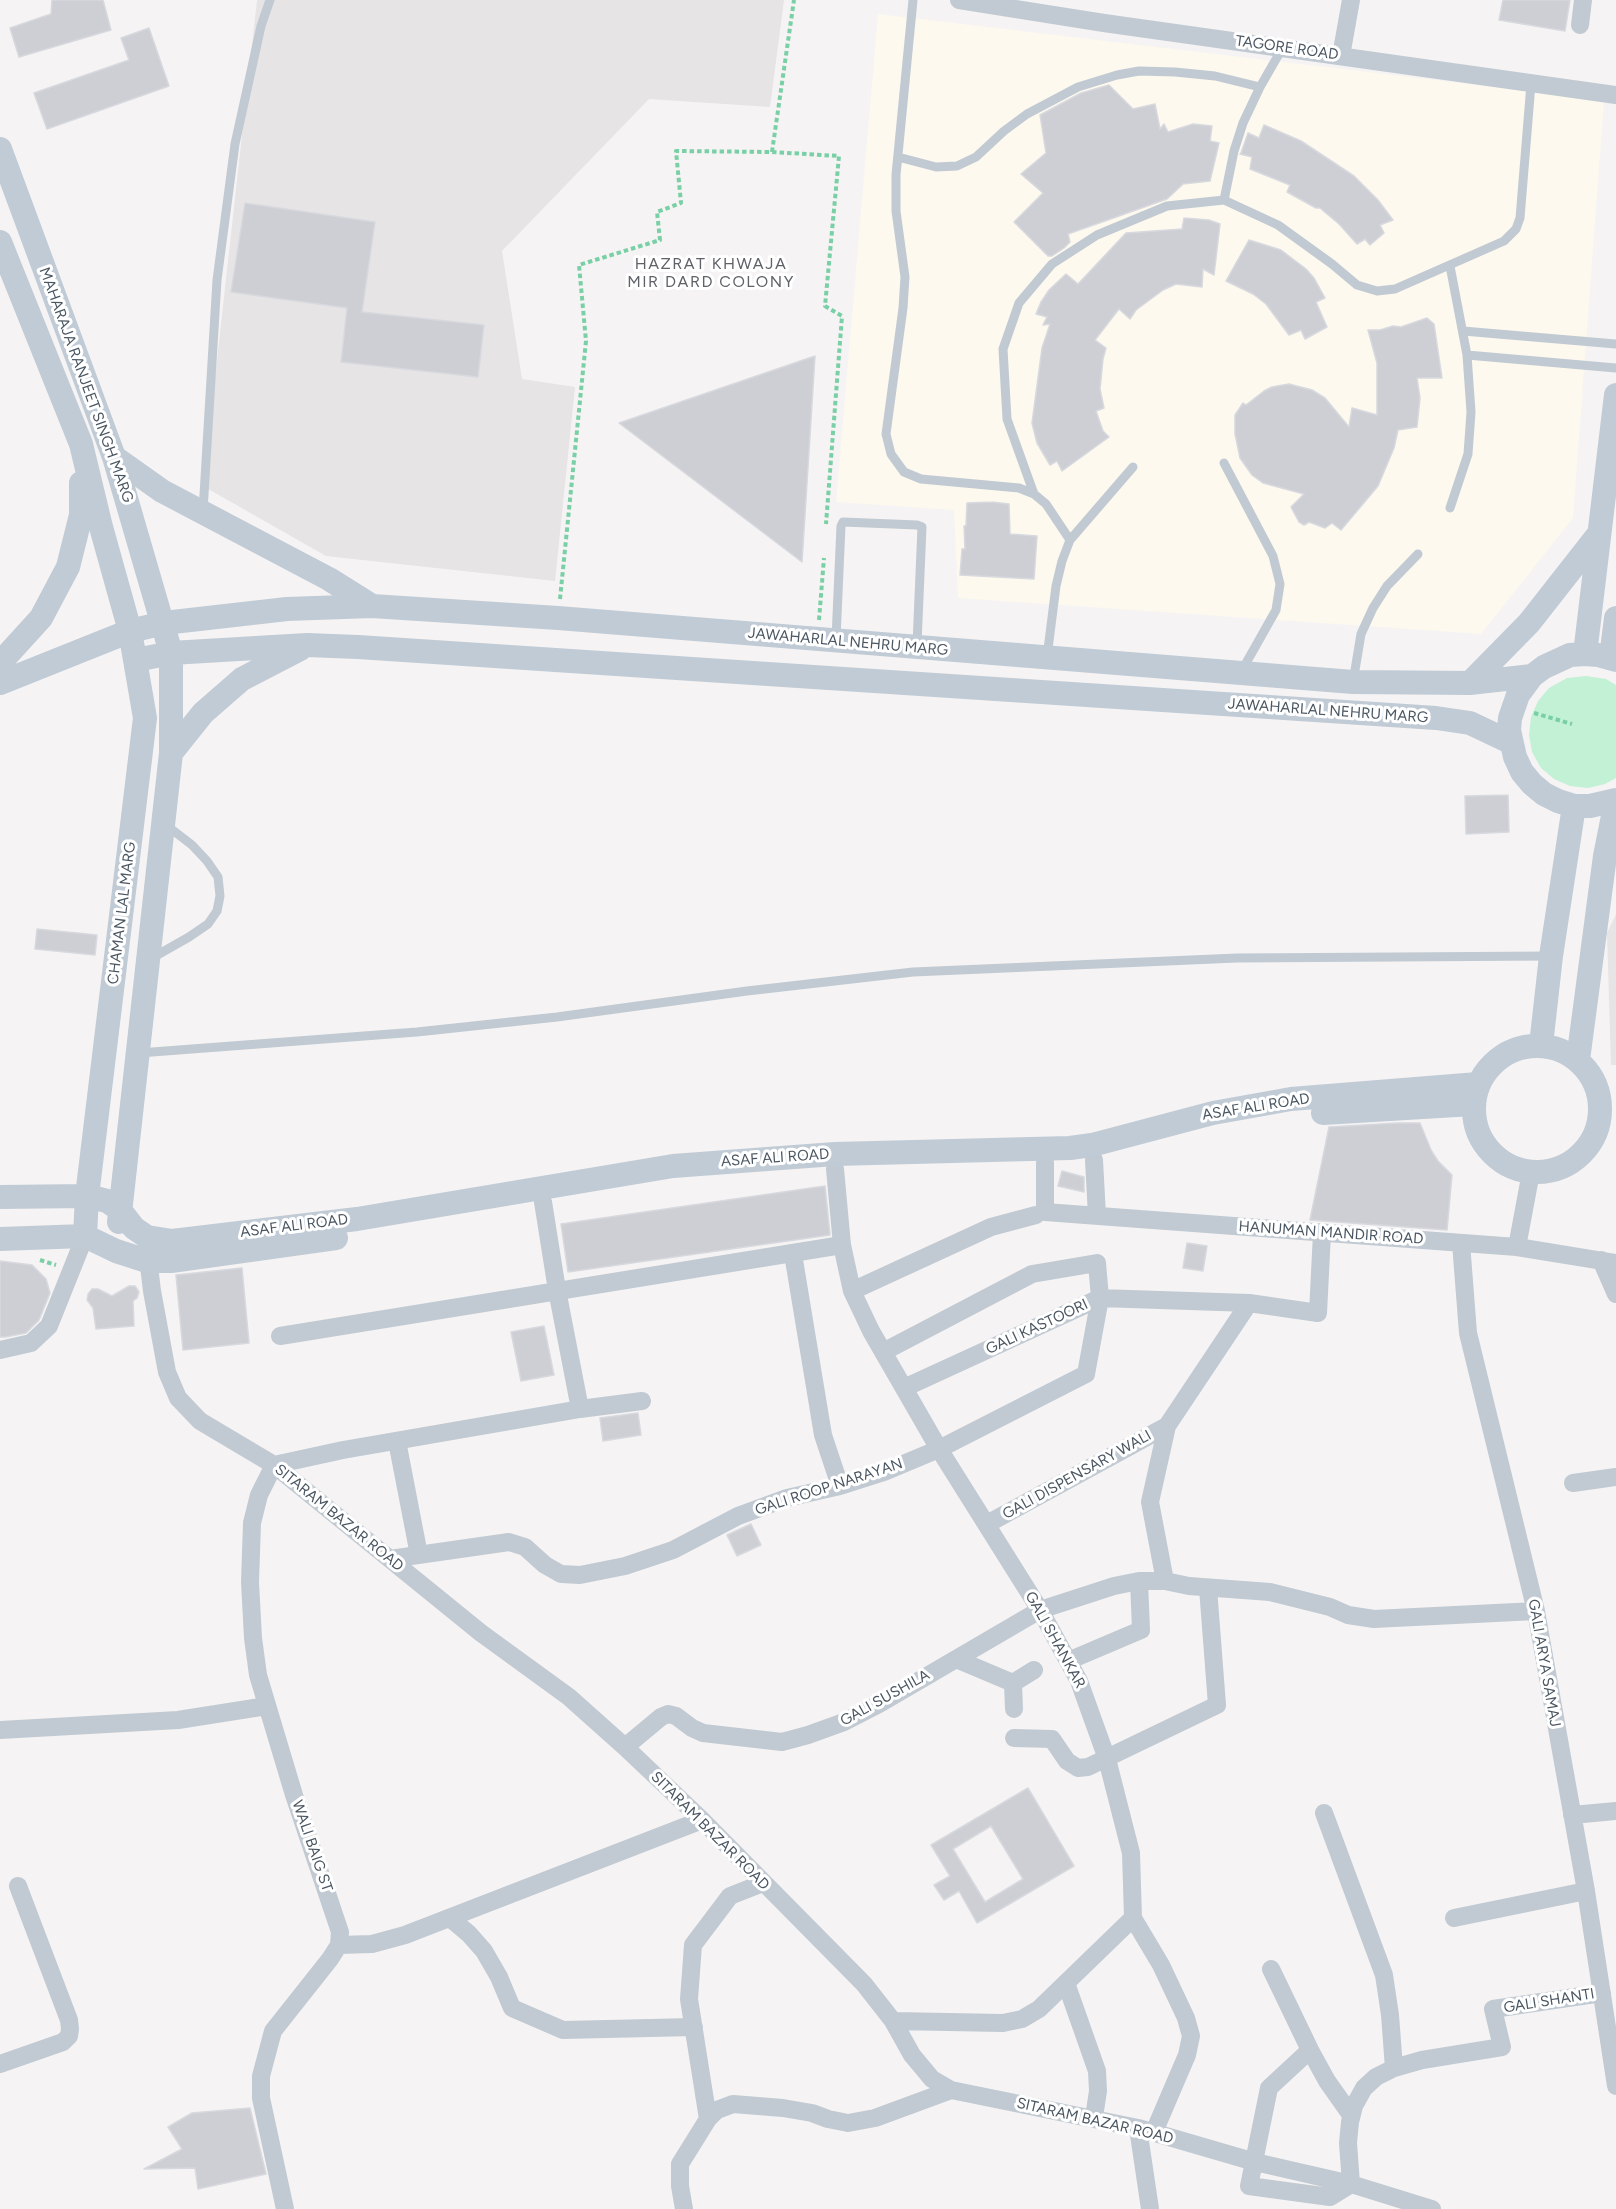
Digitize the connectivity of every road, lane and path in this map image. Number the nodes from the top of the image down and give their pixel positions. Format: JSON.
{"nodes":[{"id":1,"x":270,"y":0,"type":"edge"},
{"id":2,"x":794,"y":0,"type":"edge"},
{"id":3,"x":913,"y":0,"type":"edge"},
{"id":4,"x":959,"y":0,"type":"edge"},
{"id":5,"x":1351,"y":0,"type":"edge"},
{"id":6,"x":1583,"y":0,"type":"edge"},
{"id":7,"x":1580,"y":25,"type":"dead end"},
{"id":8,"x":1283,"y":47,"type":"junction"},
{"id":9,"x":1341,"y":56,"type":"junction"},
{"id":10,"x":1531,"y":84,"type":"junction"},
{"id":11,"x":1260,"y":87,"type":"junction"},
{"id":12,"x":1616,"y":95,"type":"edge"},
{"id":13,"x":0,"y":149,"type":"edge"},
{"id":14,"x":772,"y":152,"type":"junction"},
{"id":15,"x":898,"y":157,"type":"junction"},
{"id":16,"x":1224,"y":200,"type":"junction"},
{"id":17,"x":0,"y":242,"type":"edge"},
{"id":18,"x":1450,"y":266,"type":"junction"},
{"id":19,"x":1463,"y":331,"type":"junction"},
{"id":20,"x":1616,"y":344,"type":"edge"},
{"id":21,"x":1467,"y":355,"type":"junction"},
{"id":22,"x":1616,"y":368,"type":"edge"},
{"id":23,"x":1616,"y":395,"type":"edge"},
{"id":24,"x":81,"y":444,"type":"junction"},
{"id":25,"x":114,"y":458,"type":"junction"},
{"id":26,"x":1224,"y":463,"type":"dead end"},
{"id":27,"x":1133,"y":467,"type":"dead end"},
{"id":28,"x":1034,"y":494,"type":"junction"},
{"id":29,"x":1449,"y":508,"type":"dead end"},
{"id":30,"x":202,"y":512,"type":"junction"},
{"id":31,"x":1599,"y":534,"type":"junction"},
{"id":32,"x":826,"y":535,"type":"dead end"},
{"id":33,"x":1070,"y":540,"type":"junction"},
{"id":34,"x":825,"y":547,"type":"dead end"},
{"id":35,"x":1418,"y":554,"type":"dead end"},
{"id":36,"x":372,"y":606,"type":"junction"},
{"id":37,"x":558,"y":618,"type":"junction"},
{"id":38,"x":1616,"y":618,"type":"edge"},
{"id":39,"x":164,"y":623,"type":"junction"},
{"id":40,"x":130,"y":631,"type":"junction"},
{"id":41,"x":827,"y":640,"type":"junction"},
{"id":42,"x":307,"y":645,"type":"junction"},
{"id":43,"x":917,"y":647,"type":"junction"},
{"id":44,"x":171,"y":652,"type":"junction"},
{"id":45,"x":1585,"y":654,"type":"junction"},
{"id":46,"x":1047,"y":657,"type":"junction"},
{"id":47,"x":1614,"y":659,"type":"edge"},
{"id":48,"x":136,"y":660,"type":"junction"},
{"id":49,"x":0,"y":663,"type":"edge"},
{"id":50,"x":1241,"y":673,"type":"junction"},
{"id":51,"x":1532,"y":676,"type":"junction"},
{"id":52,"x":1353,"y":682,"type":"junction"},
{"id":53,"x":0,"y":683,"type":"edge"},
{"id":54,"x":1470,"y":683,"type":"junction"},
{"id":55,"x":1528,"y":718,"type":"dead end"},
{"id":56,"x":1572,"y":724,"type":"dead end"},
{"id":57,"x":1510,"y":742,"type":"junction"},
{"id":58,"x":171,"y":753,"type":"junction"},
{"id":59,"x":1616,"y":800,"type":"edge"},
{"id":60,"x":1574,"y":806,"type":"junction"},
{"id":61,"x":164,"y":823,"type":"junction"},
{"id":62,"x":1551,"y":956,"type":"junction"},
{"id":63,"x":149,"y":960,"type":"junction"},
{"id":64,"x":1541,"y":1045,"type":"junction"},
{"id":65,"x":139,"y":1053,"type":"junction"},
{"id":66,"x":1578,"y":1060,"type":"junction"},
{"id":67,"x":1475,"y":1094,"type":"junction"},
{"id":68,"x":1608,"y":1103,"type":"edge"},
{"id":69,"x":1605,"y":1139,"type":"edge"},
{"id":70,"x":1094,"y":1160,"type":"junction"},
{"id":71,"x":1045,"y":1163,"type":"junction"},
{"id":72,"x":835,"y":1169,"type":"junction"},
{"id":73,"x":1531,"y":1172,"type":"junction"},
{"id":74,"x":87,"y":1196,"type":"junction"},
{"id":75,"x":0,"y":1197,"type":"edge"},
{"id":76,"x":543,"y":1202,"type":"junction"},
{"id":77,"x":120,"y":1210,"type":"junction"},
{"id":78,"x":1040,"y":1214,"type":"junction"},
{"id":79,"x":1097,"y":1216,"type":"junction"},
{"id":80,"x":1322,"y":1233,"type":"junction"},
{"id":81,"x":85,"y":1236,"type":"junction"},
{"id":82,"x":147,"y":1237,"type":"junction"},
{"id":83,"x":0,"y":1239,"type":"edge"},
{"id":84,"x":1461,"y":1243,"type":"junction"},
{"id":85,"x":842,"y":1245,"type":"junction"},
{"id":86,"x":1517,"y":1247,"type":"junction"},
{"id":87,"x":116,"y":1251,"type":"junction"},
{"id":88,"x":793,"y":1254,"type":"junction"},
{"id":89,"x":147,"y":1261,"type":"junction"},
{"id":90,"x":1608,"y":1261,"type":"edge"},
{"id":91,"x":557,"y":1290,"type":"junction"},
{"id":92,"x":852,"y":1291,"type":"junction"},
{"id":93,"x":1616,"y":1294,"type":"edge"},
{"id":94,"x":1100,"y":1298,"type":"junction"},
{"id":95,"x":1249,"y":1303,"type":"junction"},
{"id":96,"x":280,"y":1336,"type":"dead end"},
{"id":97,"x":0,"y":1350,"type":"edge"},
{"id":98,"x":883,"y":1352,"type":"junction"},
{"id":99,"x":904,"y":1388,"type":"junction"},
{"id":100,"x":642,"y":1401,"type":"dead end"},
{"id":101,"x":580,"y":1409,"type":"junction"},
{"id":102,"x":1167,"y":1426,"type":"junction"},
{"id":103,"x":397,"y":1441,"type":"junction"},
{"id":104,"x":939,"y":1449,"type":"junction"},
{"id":105,"x":274,"y":1465,"type":"junction"},
{"id":106,"x":1616,"y":1477,"type":"edge"},
{"id":107,"x":1573,"y":1483,"type":"dead end"},
{"id":108,"x":840,"y":1486,"type":"junction"},
{"id":109,"x":987,"y":1524,"type":"junction"},
{"id":110,"x":419,"y":1555,"type":"junction"},
{"id":111,"x":390,"y":1559,"type":"junction"},
{"id":112,"x":1139,"y":1581,"type":"junction"},
{"id":113,"x":1165,"y":1581,"type":"junction"},
{"id":114,"x":1208,"y":1588,"type":"junction"},
{"id":115,"x":1041,"y":1610,"type":"junction"},
{"id":116,"x":1536,"y":1611,"type":"junction"},
{"id":117,"x":956,"y":1659,"type":"junction"},
{"id":118,"x":1068,"y":1661,"type":"junction"},
{"id":119,"x":1034,"y":1670,"type":"dead end"},
{"id":120,"x":1013,"y":1683,"type":"junction"},
{"id":121,"x":267,"y":1706,"type":"junction"},
{"id":122,"x":1014,"y":1709,"type":"dead end"},
{"id":123,"x":0,"y":1730,"type":"edge"},
{"id":124,"x":1014,"y":1738,"type":"dead end"},
{"id":125,"x":624,"y":1747,"type":"junction"},
{"id":126,"x":1107,"y":1760,"type":"junction"},
{"id":127,"x":1616,"y":1811,"type":"edge"},
{"id":128,"x":1324,"y":1813,"type":"dead end"},
{"id":129,"x":1572,"y":1815,"type":"junction"},
{"id":130,"x":702,"y":1820,"type":"junction"},
{"id":131,"x":763,"y":1883,"type":"junction"},
{"id":132,"x":18,"y":1886,"type":"dead end"},
{"id":133,"x":1586,"y":1891,"type":"junction"},
{"id":134,"x":450,"y":1918,"type":"junction"},
{"id":135,"x":1133,"y":1918,"type":"junction"},
{"id":136,"x":1455,"y":1918,"type":"dead end"},
{"id":137,"x":339,"y":1945,"type":"junction"},
{"id":138,"x":1271,"y":1969,"type":"dead end"},
{"id":139,"x":1066,"y":1983,"type":"junction"},
{"id":140,"x":1602,"y":1993,"type":"junction"},
{"id":141,"x":893,"y":2021,"type":"junction"},
{"id":142,"x":694,"y":2028,"type":"junction"},
{"id":143,"x":1613,"y":2042,"type":"edge"},
{"id":144,"x":1310,"y":2050,"type":"junction"},
{"id":145,"x":0,"y":2064,"type":"edge"},
{"id":146,"x":1394,"y":2068,"type":"junction"},
{"id":147,"x":1616,"y":2086,"type":"edge"},
{"id":148,"x":951,"y":2090,"type":"junction"},
{"id":149,"x":1351,"y":2115,"type":"junction"},
{"id":150,"x":1094,"y":2117,"type":"junction"},
{"id":151,"x":708,"y":2119,"type":"junction"},
{"id":152,"x":1146,"y":2130,"type":"junction"},
{"id":153,"x":1255,"y":2162,"type":"junction"},
{"id":154,"x":1351,"y":2184,"type":"junction"},
{"id":155,"x":285,"y":2209,"type":"edge"},
{"id":156,"x":684,"y":2209,"type":"edge"},
{"id":157,"x":1150,"y":2209,"type":"edge"},
{"id":158,"x":1432,"y":2209,"type":"edge"}],
"edges":[{"from":1,"to":30,"type":"lane"},
{"from":2,"to":14,"type":"path"},
{"from":3,"to":15,"type":"lane"},
{"from":4,"to":8,"type":"street","name":"TAGORE ROAD"},
{"from":5,"to":9,"type":"street"},
{"from":6,"to":7,"type":"street"},
{"from":8,"to":9,"type":"street","name":"TAGORE ROAD"},
{"from":8,"to":11,"type":"lane"},
{"from":9,"to":10,"type":"street","name":"TAGORE ROAD"},
{"from":10,"to":12,"type":"street","name":"TAGORE ROAD"},
{"from":10,"to":18,"type":"lane"},
{"from":11,"to":15,"type":"lane"},
{"from":11,"to":16,"type":"lane"},
{"from":13,"to":25,"type":"main road","name":"MAHARAJA RANJEET SINGH MARG"},
{"from":14,"to":32,"type":"path"},
{"from":14,"to":37,"type":"path"},
{"from":15,"to":28,"type":"lane"},
{"from":16,"to":18,"type":"lane"},
{"from":16,"to":28,"type":"lane"},
{"from":17,"to":24,"type":"main road","name":"MAHARAJA RANJEET SINGH MARG"},
{"from":18,"to":19,"type":"lane"},
{"from":19,"to":20,"type":"lane"},
{"from":19,"to":21,"type":"lane"},
{"from":21,"to":22,"type":"lane"},
{"from":21,"to":29,"type":"lane"},
{"from":23,"to":31,"type":"main road"},
{"from":24,"to":40,"type":"main road","name":"MAHARAJA RANJEET SINGH MARG"},
{"from":24,"to":49,"type":"main road"},
{"from":25,"to":30,"type":"main road"},
{"from":25,"to":39,"type":"main road","name":"MAHARAJA RANJEET SINGH MARG"},
{"from":26,"to":50,"type":"lane"},
{"from":27,"to":33,"type":"lane"},
{"from":28,"to":33,"type":"lane"},
{"from":30,"to":36,"type":"main road"},
{"from":31,"to":45,"type":"main road"},
{"from":31,"to":54,"type":"main road"},
{"from":33,"to":46,"type":"lane"},
{"from":34,"to":41,"type":"path"},
{"from":35,"to":52,"type":"lane"},
{"from":36,"to":37,"type":"main road","name":"JAWAHARLAL NEHRU MARG"},
{"from":36,"to":39,"type":"main road","name":"JAWAHARLAL NEHRU MARG"},
{"from":37,"to":41,"type":"main road","name":"JAWAHARLAL NEHRU MARG"},
{"from":38,"to":47,"type":"main road"},
{"from":39,"to":40,"type":"main road","name":"JAWAHARLAL NEHRU MARG"},
{"from":39,"to":44,"type":"main road"},
{"from":40,"to":48,"type":"main road","name":"CHAMAN LAL MARG"},
{"from":40,"to":53,"type":"main road","name":"JAWAHARLAL NEHRU MARG"},
{"from":41,"to":43,"type":"main road","name":"JAWAHARLAL NEHRU MARG"},
{"from":41,"to":43,"type":"lane"},
{"from":42,"to":44,"type":"main road","name":"JAWAHARLAL NEHRU MARG"},
{"from":42,"to":57,"type":"main road","name":"JAWAHARLAL NEHRU MARG"},
{"from":42,"to":58,"type":"main road"},
{"from":43,"to":46,"type":"main road","name":"JAWAHARLAL NEHRU MARG"},
{"from":44,"to":48,"type":"main road","name":"JAWAHARLAL NEHRU MARG"},
{"from":44,"to":58,"type":"main road"},
{"from":45,"to":47,"type":"main road"},
{"from":45,"to":51,"type":"main road"},
{"from":46,"to":50,"type":"main road","name":"JAWAHARLAL NEHRU MARG"},
{"from":48,"to":74,"type":"main road","name":"CHAMAN LAL MARG"},
{"from":50,"to":52,"type":"main road","name":"JAWAHARLAL NEHRU MARG"},
{"from":51,"to":54,"type":"main road","name":"JAWAHARLAL NEHRU MARG"},
{"from":51,"to":57,"type":"main road"},
{"from":52,"to":54,"type":"main road","name":"JAWAHARLAL NEHRU MARG"},
{"from":55,"to":56,"type":"path"},
{"from":57,"to":60,"type":"main road"},
{"from":58,"to":61,"type":"main road","name":"CHAMAN LAL MARG"},
{"from":59,"to":60,"type":"main road"},
{"from":59,"to":66,"type":"main road"},
{"from":60,"to":62,"type":"main road"},
{"from":61,"to":63,"type":"main road","name":"CHAMAN LAL MARG"},
{"from":61,"to":63,"type":"lane"},
{"from":62,"to":64,"type":"main road"},
{"from":62,"to":65,"type":"lane"},
{"from":63,"to":65,"type":"main road","name":"CHAMAN LAL MARG"},
{"from":64,"to":66,"type":"main road"},
{"from":64,"to":67,"type":"main road"},
{"from":65,"to":77,"type":"main road","name":"CHAMAN LAL MARG"},
{"from":66,"to":68,"type":"main road"},
{"from":67,"to":70,"type":"main road","name":"ASAF ALI ROAD"},
{"from":67,"to":73,"type":"main road"},
{"from":67,"to":82,"type":"main road","name":"ASAF ALI ROAD"},
{"from":68,"to":69,"type":"main road"},
{"from":69,"to":73,"type":"main road"},
{"from":70,"to":71,"type":"main road","name":"ASAF ALI ROAD"},
{"from":70,"to":79,"type":"street"},
{"from":71,"to":72,"type":"main road","name":"ASAF ALI ROAD"},
{"from":71,"to":78,"type":"street"},
{"from":72,"to":76,"type":"main road","name":"ASAF ALI ROAD"},
{"from":72,"to":85,"type":"street","name":"GALI SHANKAR"},
{"from":73,"to":86,"type":"street"},
{"from":74,"to":75,"type":"main road"},
{"from":74,"to":77,"type":"main road"},
{"from":74,"to":81,"type":"main road"},
{"from":76,"to":89,"type":"main road","name":"ASAF ALI ROAD"},
{"from":76,"to":91,"type":"street"},
{"from":77,"to":82,"type":"main road"},
{"from":77,"to":87,"type":"main road"},
{"from":78,"to":79,"type":"street","name":"HANUMAN MANDIR ROAD"},
{"from":78,"to":92,"type":"street","name":"HANUMAN MANDIR ROAD"},
{"from":79,"to":80,"type":"street","name":"HANUMAN MANDIR ROAD"},
{"from":80,"to":84,"type":"street","name":"HANUMAN MANDIR ROAD"},
{"from":80,"to":95,"type":"street","name":"GALI KASTOORI"},
{"from":81,"to":83,"type":"main road","name":"ASAF ALI ROAD"},
{"from":81,"to":87,"type":"main road","name":"ASAF ALI ROAD"},
{"from":81,"to":97,"type":"street"},
{"from":82,"to":89,"type":"street","name":"SITARAM BAZAR ROAD"},
{"from":84,"to":86,"type":"street","name":"HANUMAN MANDIR ROAD"},
{"from":84,"to":116,"type":"street","name":"GALI ARYA SAMAJ"},
{"from":85,"to":88,"type":"street"},
{"from":85,"to":92,"type":"street","name":"GALI SHANKAR"},
{"from":86,"to":90,"type":"street","name":"HANUMAN MANDIR ROAD"},
{"from":87,"to":89,"type":"main road","name":"ASAF ALI ROAD"},
{"from":88,"to":91,"type":"street"},
{"from":88,"to":108,"type":"street"},
{"from":89,"to":105,"type":"street","name":"SITARAM BAZAR ROAD"},
{"from":90,"to":93,"type":"street"},
{"from":91,"to":96,"type":"street"},
{"from":91,"to":101,"type":"street"},
{"from":92,"to":98,"type":"street","name":"GALI SHANKAR"},
{"from":94,"to":95,"type":"street","name":"GALI KASTOORI"},
{"from":94,"to":98,"type":"street"},
{"from":94,"to":99,"type":"street","name":"GALI KASTOORI"},
{"from":94,"to":104,"type":"street","name":"GALI ROOP NARAYAN"},
{"from":95,"to":102,"type":"street"},
{"from":98,"to":99,"type":"street","name":"GALI SHANKAR"},
{"from":99,"to":104,"type":"street","name":"GALI SHANKAR"},
{"from":100,"to":101,"type":"street"},
{"from":101,"to":103,"type":"street"},
{"from":102,"to":109,"type":"street","name":"GALI DISPENSARY WALI"},
{"from":102,"to":113,"type":"street"},
{"from":103,"to":105,"type":"street"},
{"from":103,"to":110,"type":"street"},
{"from":104,"to":108,"type":"street","name":"GALI ROOP NARAYAN"},
{"from":104,"to":109,"type":"street","name":"GALI SHANKAR"},
{"from":105,"to":111,"type":"street","name":"SITARAM BAZAR ROAD"},
{"from":105,"to":121,"type":"street","name":"WALI BAIG ST"},
{"from":106,"to":107,"type":"street"},
{"from":108,"to":110,"type":"street","name":"GALI ROOP NARAYAN"},
{"from":109,"to":115,"type":"street","name":"GALI SHANKAR"},
{"from":110,"to":111,"type":"street","name":"GALI ROOP NARAYAN"},
{"from":111,"to":125,"type":"street","name":"SITARAM BAZAR ROAD"},
{"from":112,"to":113,"type":"street","name":"GALI SUSHILA"},
{"from":112,"to":115,"type":"street","name":"GALI SUSHILA"},
{"from":112,"to":118,"type":"street"},
{"from":113,"to":114,"type":"street","name":"GALI SUSHILA"},
{"from":114,"to":116,"type":"street","name":"GALI SUSHILA"},
{"from":114,"to":126,"type":"street"},
{"from":115,"to":117,"type":"street","name":"GALI SUSHILA"},
{"from":115,"to":118,"type":"street","name":"GALI SHANKAR"},
{"from":116,"to":129,"type":"street","name":"GALI ARYA SAMAJ"},
{"from":117,"to":120,"type":"street"},
{"from":117,"to":125,"type":"street","name":"GALI SUSHILA"},
{"from":118,"to":126,"type":"street","name":"GALI SHANKAR"},
{"from":119,"to":120,"type":"street"},
{"from":120,"to":122,"type":"street"},
{"from":121,"to":123,"type":"street"},
{"from":121,"to":137,"type":"street","name":"WALI BAIG ST"},
{"from":124,"to":126,"type":"street"},
{"from":125,"to":130,"type":"street","name":"SITARAM BAZAR ROAD"},
{"from":126,"to":135,"type":"street","name":"GALI SHANKAR"},
{"from":127,"to":129,"type":"street"},
{"from":128,"to":146,"type":"street"},
{"from":129,"to":133,"type":"street","name":"GALI ARYA SAMAJ"},
{"from":130,"to":131,"type":"street","name":"SITARAM BAZAR ROAD"},
{"from":130,"to":134,"type":"street"},
{"from":131,"to":141,"type":"street","name":"SITARAM BAZAR ROAD"},
{"from":131,"to":142,"type":"street"},
{"from":132,"to":145,"type":"street"},
{"from":133,"to":136,"type":"street"},
{"from":133,"to":140,"type":"street","name":"GALI ARYA SAMAJ"},
{"from":134,"to":137,"type":"street"},
{"from":134,"to":142,"type":"street"},
{"from":135,"to":139,"type":"street"},
{"from":135,"to":152,"type":"street"},
{"from":137,"to":155,"type":"street"},
{"from":138,"to":144,"type":"street"},
{"from":139,"to":141,"type":"street"},
{"from":139,"to":150,"type":"street"},
{"from":140,"to":143,"type":"street","name":"GALI ARYA SAMAJ"},
{"from":140,"to":146,"type":"street","name":"GALI SHANTI"},
{"from":141,"to":148,"type":"street","name":"SITARAM BAZAR ROAD"},
{"from":142,"to":151,"type":"street"},
{"from":143,"to":147,"type":"street","name":"GALI ARYA SAMAJ"},
{"from":144,"to":149,"type":"street"},
{"from":144,"to":153,"type":"street"},
{"from":146,"to":149,"type":"street","name":"GALI SHANTI"},
{"from":148,"to":150,"type":"street","name":"SITARAM BAZAR ROAD"},
{"from":148,"to":151,"type":"street"},
{"from":149,"to":154,"type":"street","name":"GALI SHANTI"},
{"from":150,"to":152,"type":"street","name":"SITARAM BAZAR ROAD"},
{"from":151,"to":156,"type":"street"},
{"from":152,"to":153,"type":"street","name":"SITARAM BAZAR ROAD"},
{"from":152,"to":157,"type":"street"},
{"from":153,"to":154,"type":"street","name":"SITARAM BAZAR ROAD"},
{"from":154,"to":158,"type":"street","name":"SITARAM BAZAR ROAD"}]}
